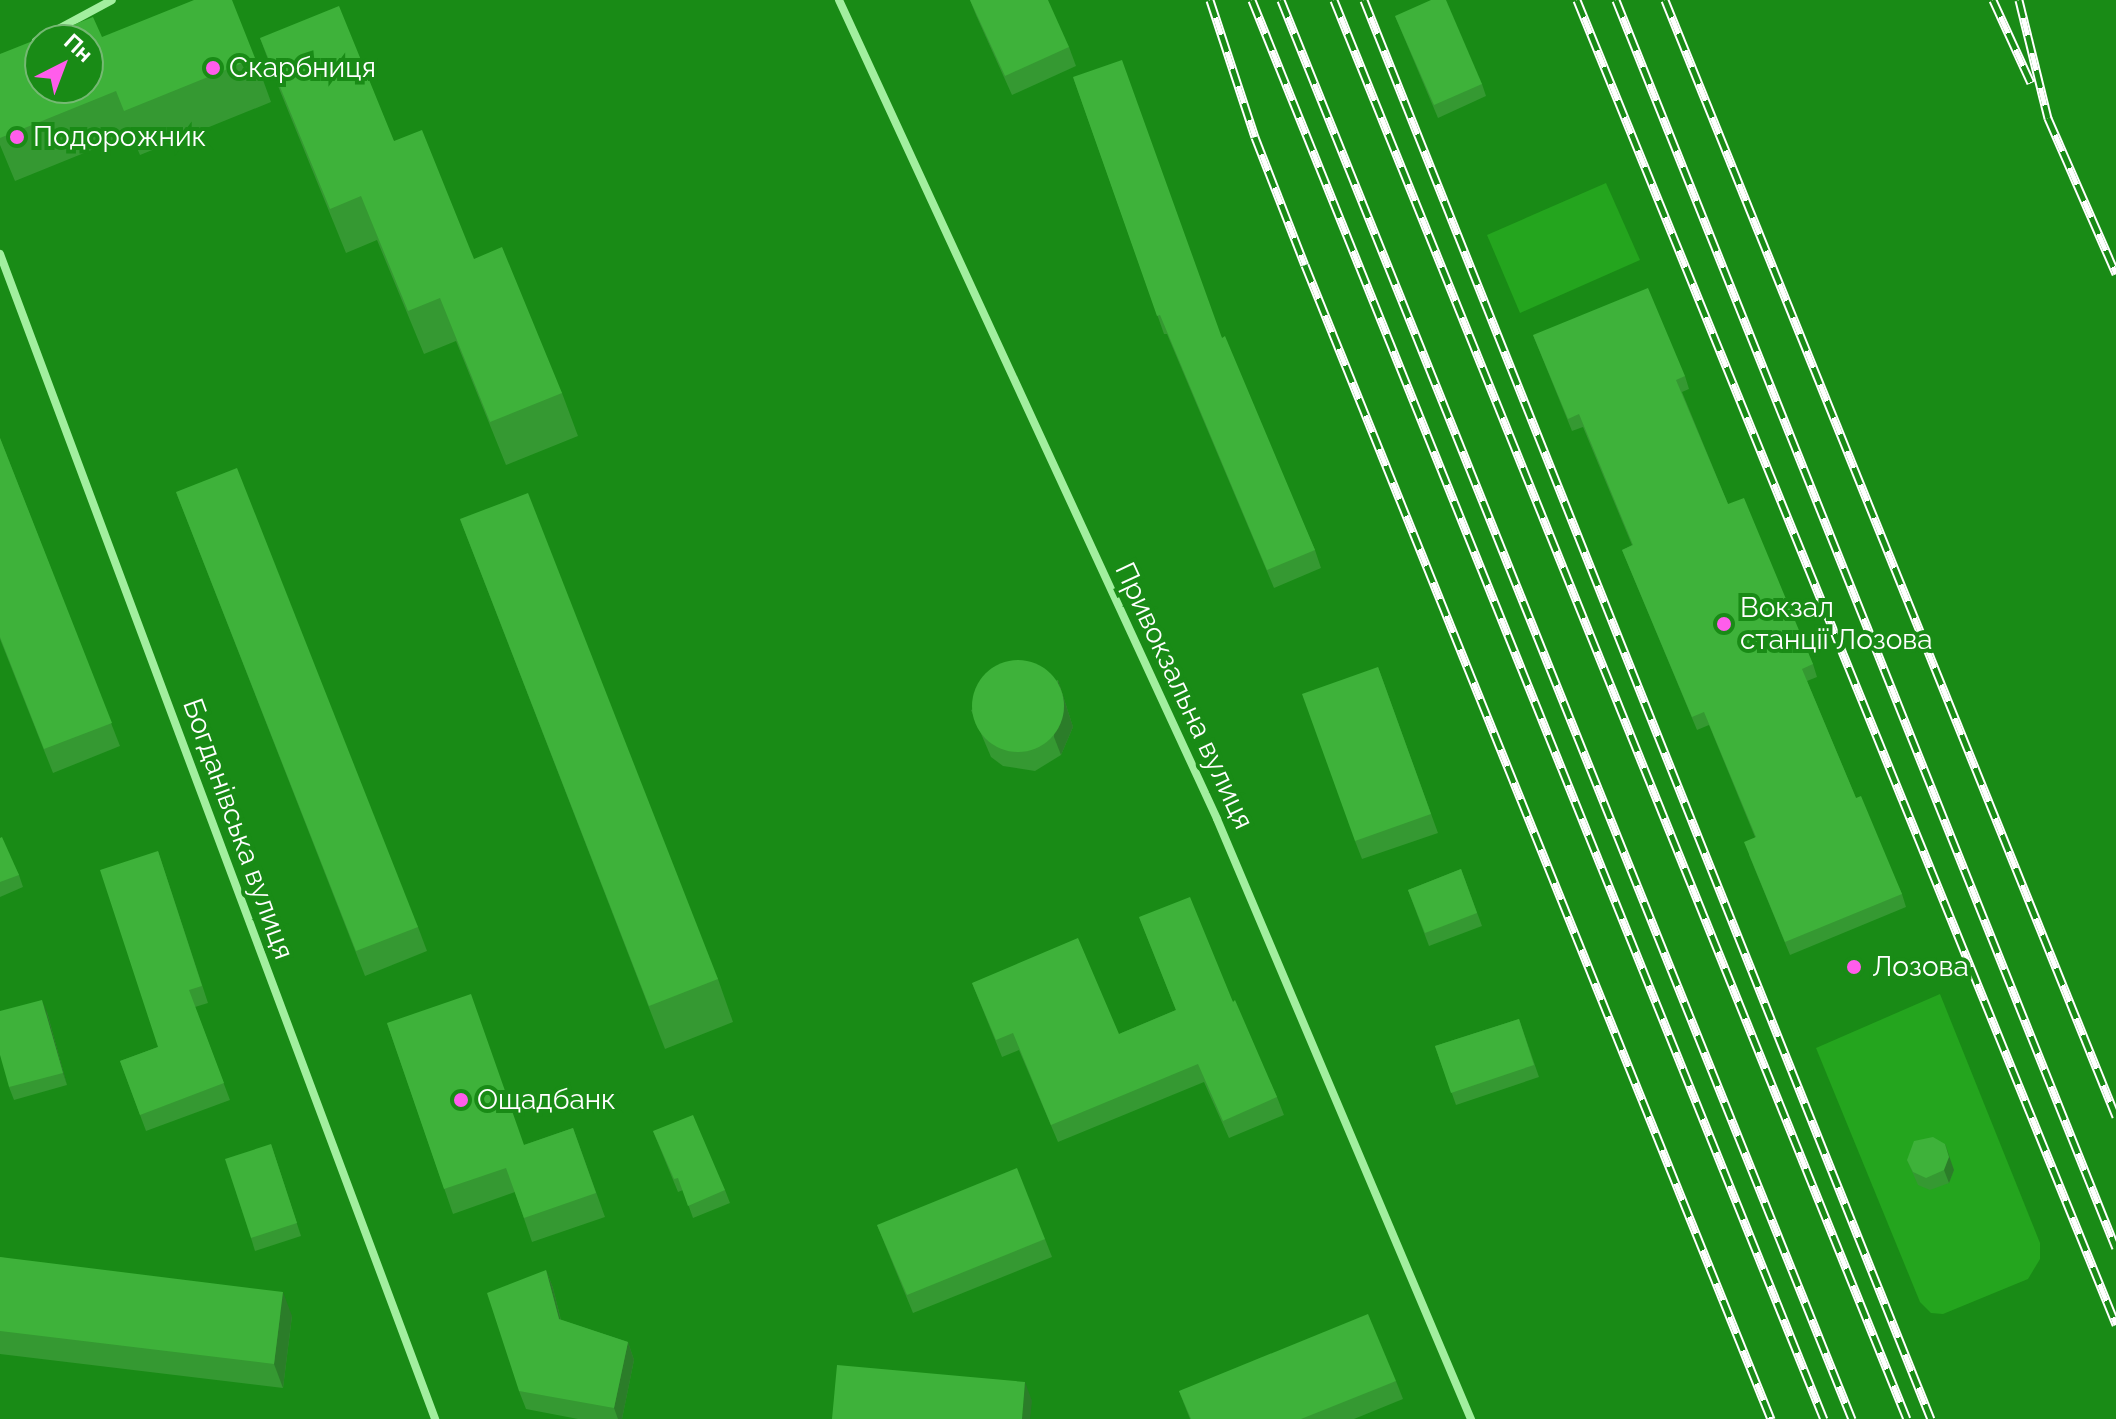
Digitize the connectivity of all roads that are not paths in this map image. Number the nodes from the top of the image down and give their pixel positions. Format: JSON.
{"nodes":[{"id":1,"x":112,"y":0,"type":"edge"},
{"id":2,"x":839,"y":0,"type":"edge"},
{"id":3,"x":67,"y":24,"type":"edge"},
{"id":4,"x":0,"y":254,"type":"edge"},
{"id":5,"x":435,"y":1419,"type":"edge"},
{"id":6,"x":1471,"y":1419,"type":"edge"}],
"edges":[{"from":1,"to":3,"type":"street"},
{"from":2,"to":6,"type":"street","name":"Привокзальна вулиця"},
{"from":4,"to":5,"type":"street","name":"Богданівська вулиця"}]}
